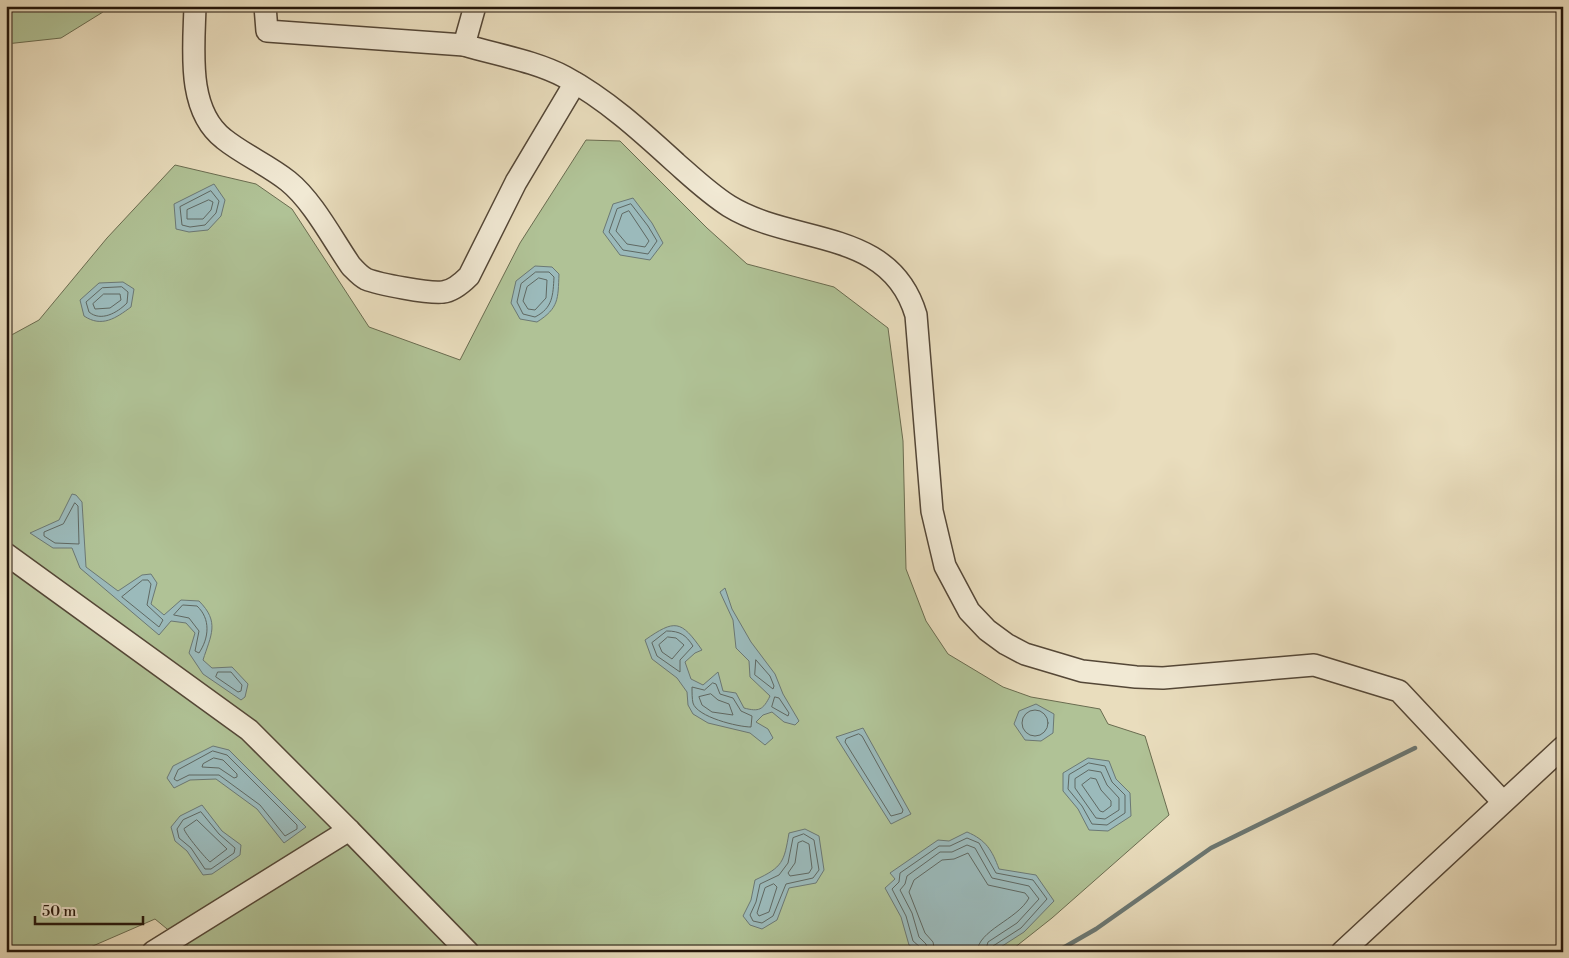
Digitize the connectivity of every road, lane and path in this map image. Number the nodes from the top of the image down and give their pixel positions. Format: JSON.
{"nodes":[{"id":1,"x":195,"y":6,"type":"edge"},
{"id":2,"x":265,"y":6,"type":"edge"},
{"id":3,"x":475,"y":6,"type":"edge"},
{"id":4,"x":464,"y":46,"type":"junction"},
{"id":5,"x":574,"y":83,"type":"junction"},
{"id":6,"x":6,"y":554,"type":"edge"},
{"id":7,"x":1563,"y":747,"type":"edge"},
{"id":8,"x":1504,"y":802,"type":"junction"},
{"id":9,"x":349,"y":830,"type":"junction"},
{"id":10,"x":152,"y":952,"type":"edge"},
{"id":11,"x":468,"y":952,"type":"edge"},
{"id":12,"x":1342,"y":952,"type":"edge"}],
"edges":[{"from":1,"to":5,"type":"lane"},
{"from":2,"to":4,"type":"lane"},
{"from":3,"to":4,"type":"lane"},
{"from":4,"to":5,"type":"lane"},
{"from":5,"to":8,"type":"lane"},
{"from":6,"to":9,"type":"lane"},
{"from":7,"to":8,"type":"lane"},
{"from":8,"to":12,"type":"lane"},
{"from":9,"to":10,"type":"lane"},
{"from":9,"to":11,"type":"lane"}]}
